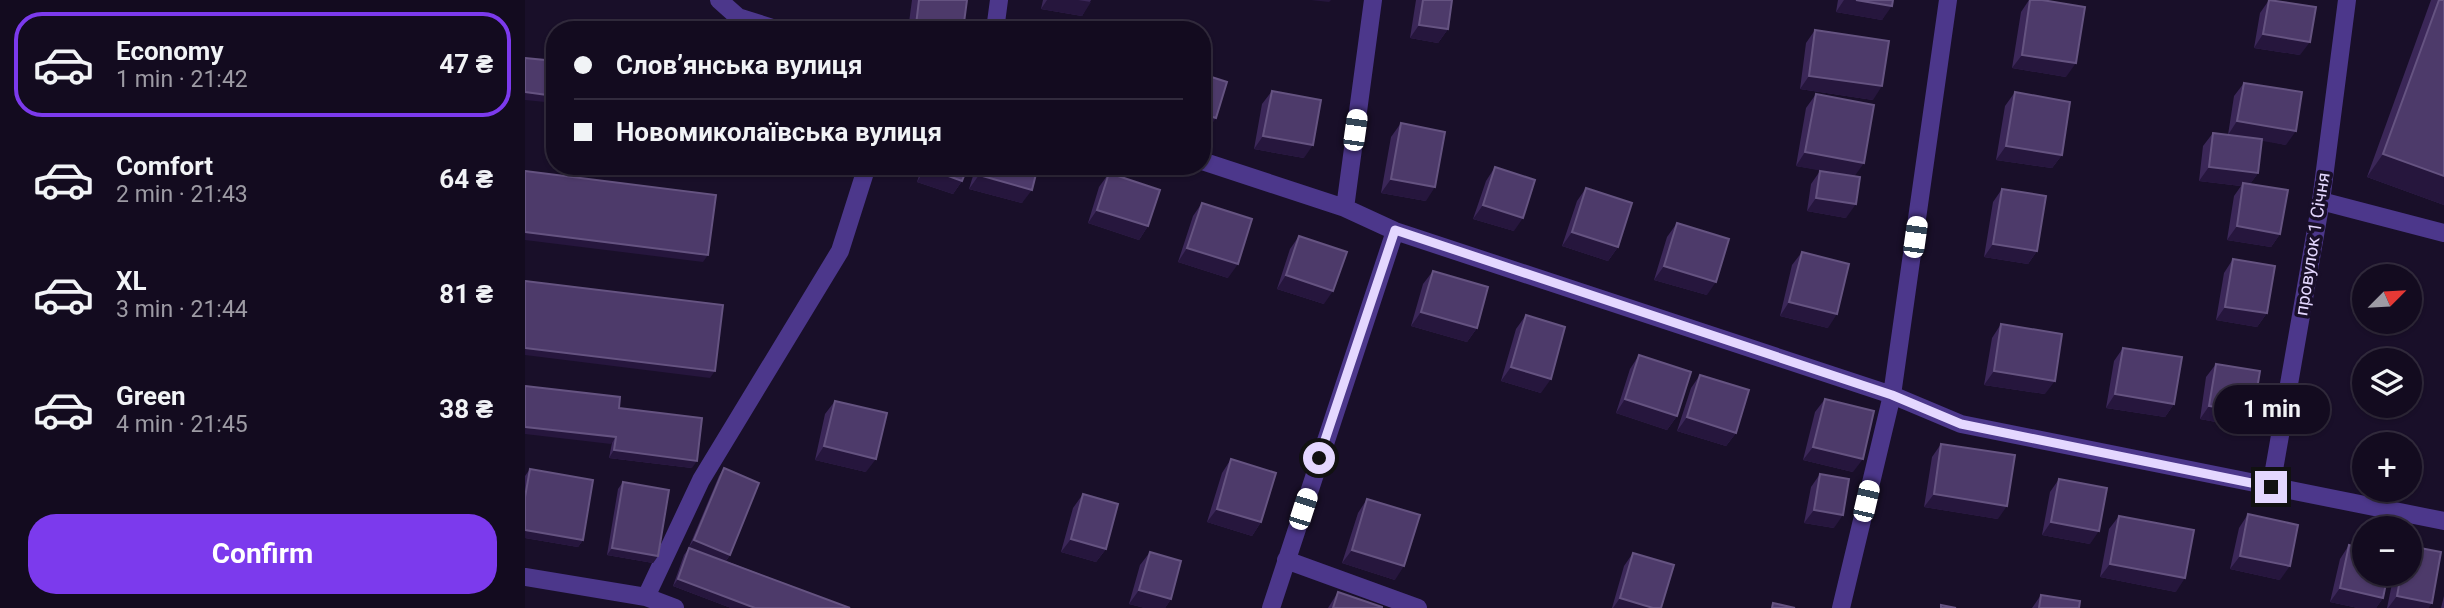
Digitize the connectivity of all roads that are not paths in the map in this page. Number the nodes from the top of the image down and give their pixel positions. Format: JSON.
{"nodes":[{"id":1,"x":719,"y":0,"type":"edge"},
{"id":2,"x":999,"y":0,"type":"edge"},
{"id":3,"x":1373,"y":0,"type":"edge"},
{"id":4,"x":1948,"y":0,"type":"edge"},
{"id":5,"x":2347,"y":0,"type":"edge"},
{"id":6,"x":751,"y":21,"type":"edge"},
{"id":7,"x":996,"y":21,"type":"edge"},
{"id":8,"x":1211,"y":164,"type":"edge"},
{"id":9,"x":864,"y":175,"type":"edge"},
{"id":10,"x":2321,"y":201,"type":"junction"},
{"id":11,"x":1345,"y":208,"type":"junction"},
{"id":12,"x":1395,"y":230,"type":"junction"},
{"id":13,"x":2444,"y":233,"type":"edge"},
{"id":14,"x":1892,"y":395,"type":"junction"},
{"id":15,"x":2271,"y":487,"type":"junction"},
{"id":16,"x":2444,"y":521,"type":"edge"},
{"id":17,"x":1286,"y":559,"type":"junction"},
{"id":18,"x":525,"y":577,"type":"edge"},
{"id":19,"x":646,"y":597,"type":"junction"},
{"id":20,"x":675,"y":608,"type":"edge"},
{"id":21,"x":1271,"y":608,"type":"edge"},
{"id":22,"x":1418,"y":608,"type":"edge"},
{"id":23,"x":1840,"y":608,"type":"edge"}],
"edges":[{"from":1,"to":6,"type":"street"},
{"from":2,"to":7,"type":"street"},
{"from":3,"to":11,"type":"street"},
{"from":4,"to":14,"type":"street"},
{"from":5,"to":10,"type":"street","name":"провулок 1 Січня"},
{"from":8,"to":11,"type":"street"},
{"from":9,"to":19,"type":"street"},
{"from":10,"to":13,"type":"street"},
{"from":10,"to":15,"type":"street","name":"провулок 1 Січня"},
{"from":11,"to":12,"type":"street"},
{"from":12,"to":14,"type":"street"},
{"from":12,"to":17,"type":"street"},
{"from":14,"to":15,"type":"street"},
{"from":14,"to":23,"type":"street"},
{"from":15,"to":16,"type":"street"},
{"from":17,"to":21,"type":"street"},
{"from":17,"to":22,"type":"street"},
{"from":18,"to":19,"type":"street"},
{"from":19,"to":20,"type":"street"}]}
